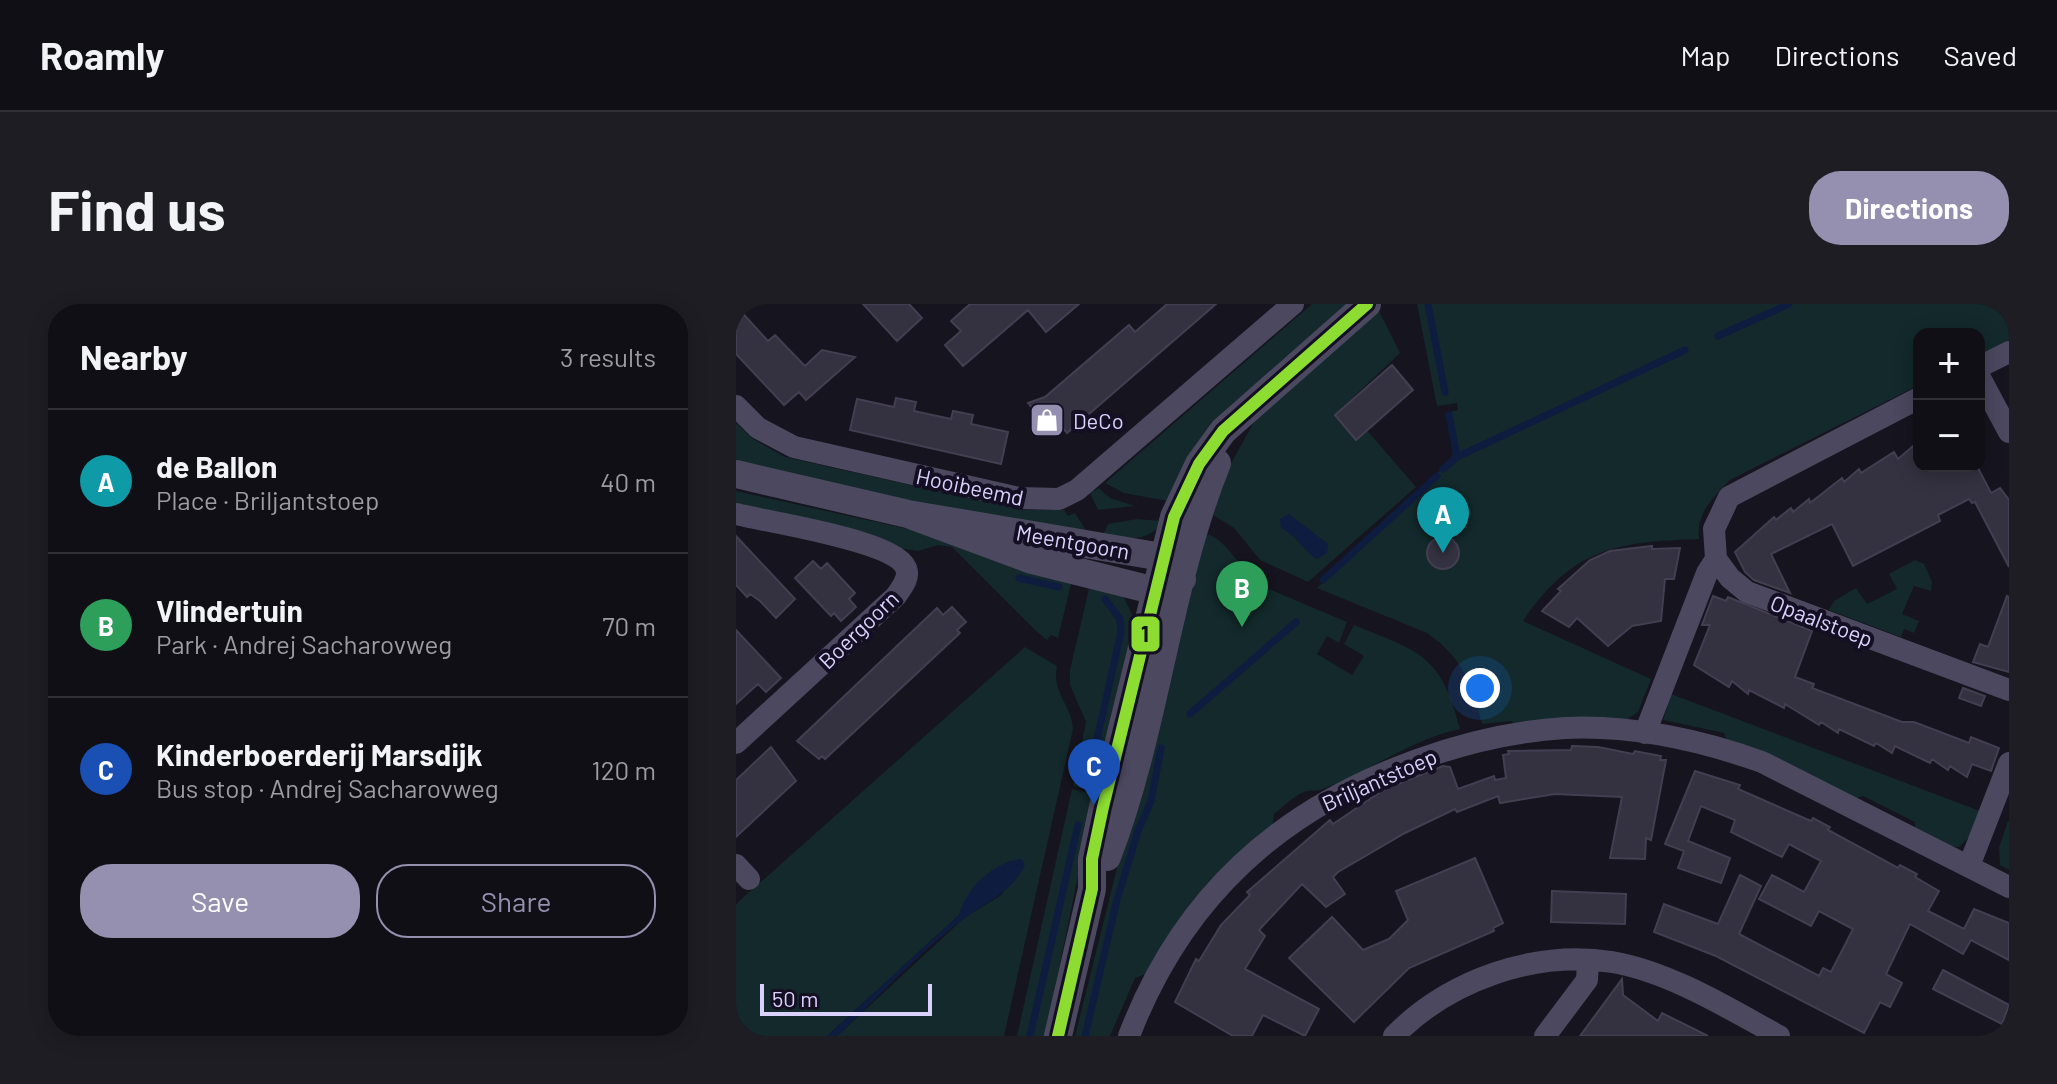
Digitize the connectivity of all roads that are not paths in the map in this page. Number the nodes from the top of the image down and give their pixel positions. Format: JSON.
{"nodes":[{"id":1,"x":1293,"y":304,"type":"edge"},
{"id":2,"x":1367,"y":304,"type":"edge"},
{"id":3,"x":2009,"y":352,"type":"edge"},
{"id":4,"x":1985,"y":364,"type":"edge"},
{"id":5,"x":1985,"y":387,"type":"edge"},
{"id":6,"x":1915,"y":400,"type":"edge"},
{"id":7,"x":736,"y":406,"type":"edge"},
{"id":8,"x":1250,"y":407,"type":"junction"},
{"id":9,"x":2009,"y":432,"type":"edge"},
{"id":10,"x":736,"y":474,"type":"edge"},
{"id":11,"x":736,"y":514,"type":"edge"},
{"id":12,"x":908,"y":514,"type":"junction"},
{"id":13,"x":1162,"y":557,"type":"junction"},
{"id":14,"x":1716,"y":559,"type":"junction"},
{"id":15,"x":1182,"y":579,"type":"junction"},
{"id":16,"x":1154,"y":590,"type":"junction"},
{"id":17,"x":2009,"y":690,"type":"edge"},
{"id":18,"x":1645,"y":733,"type":"junction"},
{"id":19,"x":736,"y":743,"type":"edge"},
{"id":20,"x":2009,"y":763,"type":"edge"},
{"id":21,"x":1969,"y":866,"type":"junction"},
{"id":22,"x":2009,"y":887,"type":"edge"},
{"id":23,"x":1092,"y":889,"type":"junction"},
{"id":24,"x":1588,"y":960,"type":"junction"},
{"id":25,"x":1776,"y":1035,"type":"edge"},
{"id":26,"x":1058,"y":1036,"type":"edge"},
{"id":27,"x":1129,"y":1036,"type":"edge"},
{"id":28,"x":1394,"y":1036,"type":"edge"},
{"id":29,"x":1545,"y":1036,"type":"edge"}],
"edges":[{"from":1,"to":7,"type":"street","name":"Hooibeemd"},
{"from":2,"to":8,"type":"street"},
{"from":3,"to":4,"type":"street"},
{"from":5,"to":9,"type":"street"},
{"from":6,"to":14,"type":"street"},
{"from":8,"to":13,"type":"street"},
{"from":8,"to":15,"type":"street"},
{"from":10,"to":12,"type":"street","name":"Meentgoorn"},
{"from":11,"to":19,"type":"street","name":"Boergoorn"},
{"from":12,"to":13,"type":"street","name":"Meentgoorn"},
{"from":12,"to":16,"type":"street","name":"Meentgoorn"},
{"from":13,"to":15,"type":"street"},
{"from":13,"to":16,"type":"street"},
{"from":14,"to":17,"type":"street","name":"Opaalstoep"},
{"from":14,"to":18,"type":"street"},
{"from":15,"to":16,"type":"street"},
{"from":15,"to":23,"type":"street"},
{"from":16,"to":23,"type":"street"},
{"from":18,"to":21,"type":"street","name":"Briljantstoep"},
{"from":18,"to":27,"type":"street","name":"Briljantstoep"},
{"from":20,"to":21,"type":"street"},
{"from":21,"to":22,"type":"street","name":"Briljantstoep"},
{"from":23,"to":26,"type":"street"},
{"from":24,"to":25,"type":"street"},
{"from":24,"to":28,"type":"street"},
{"from":24,"to":29,"type":"street"}]}
